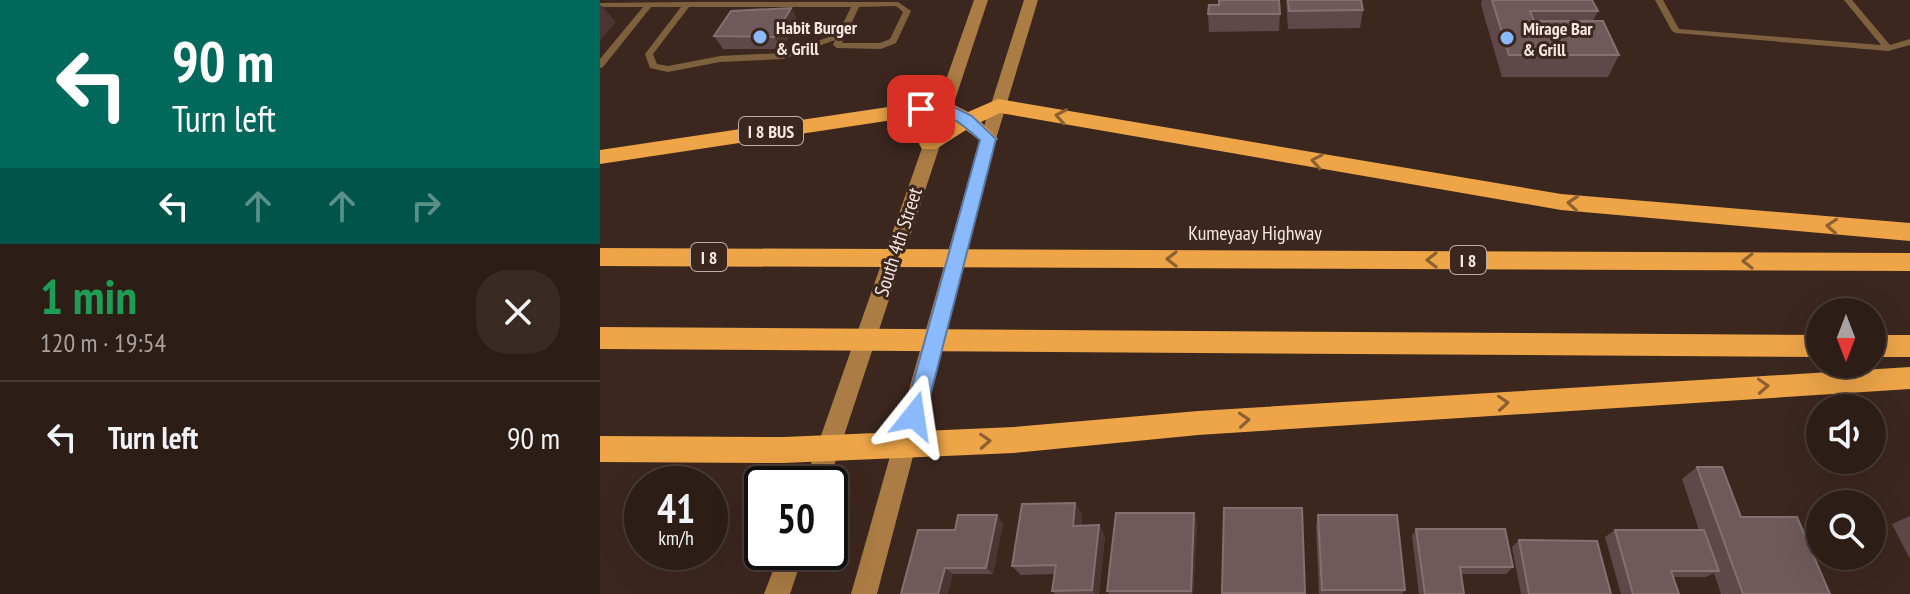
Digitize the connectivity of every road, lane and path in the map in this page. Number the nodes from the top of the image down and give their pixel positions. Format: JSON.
{"nodes":[{"id":1,"x":981,"y":0,"type":"edge"},
{"id":2,"x":1031,"y":0,"type":"edge"},
{"id":3,"x":1659,"y":0,"type":"edge"},
{"id":4,"x":1848,"y":0,"type":"edge"},
{"id":5,"x":899,"y":2,"type":"edge"},
{"id":6,"x":687,"y":4,"type":"junction"},
{"id":7,"x":856,"y":4,"type":"junction"},
{"id":8,"x":600,"y":5,"type":"edge"},
{"id":9,"x":649,"y":5,"type":"junction"},
{"id":10,"x":839,"y":36,"type":"junction"},
{"id":11,"x":1910,"y":42,"type":"edge"},
{"id":12,"x":1888,"y":48,"type":"junction"},
{"id":13,"x":600,"y":65,"type":"edge"},
{"id":14,"x":942,"y":106,"type":"junction"},
{"id":15,"x":998,"y":106,"type":"junction"},
{"id":16,"x":967,"y":120,"type":"junction"},
{"id":17,"x":988,"y":139,"type":"junction"},
{"id":18,"x":929,"y":144,"type":"junction"},
{"id":19,"x":600,"y":157,"type":"edge"},
{"id":20,"x":1910,"y":232,"type":"edge"},
{"id":21,"x":600,"y":257,"type":"edge"},
{"id":22,"x":1910,"y":262,"type":"edge"},
{"id":23,"x":600,"y":338,"type":"edge"},
{"id":24,"x":1806,"y":346,"type":"edge"},
{"id":25,"x":1886,"y":346,"type":"edge"},
{"id":26,"x":1910,"y":346,"type":"edge"},
{"id":27,"x":1910,"y":378,"type":"edge"},
{"id":28,"x":907,"y":444,"type":"junction"},
{"id":29,"x":829,"y":448,"type":"junction"},
{"id":30,"x":600,"y":449,"type":"edge"},
{"id":31,"x":822,"y":466,"type":"edge"},
{"id":32,"x":786,"y":570,"type":"edge"},
{"id":33,"x":777,"y":594,"type":"edge"},
{"id":34,"x":864,"y":594,"type":"edge"}],
"edges":[{"from":1,"to":14,"type":"main road","name":"South 4th Street"},
{"from":2,"to":15,"type":"main road"},
{"from":3,"to":12,"type":"lane"},
{"from":4,"to":12,"type":"lane"},
{"from":5,"to":7,"type":"lane"},
{"from":5,"to":10,"type":"lane"},
{"from":6,"to":7,"type":"lane"},
{"from":6,"to":9,"type":"lane"},
{"from":6,"to":10,"type":"lane"},
{"from":7,"to":10,"type":"lane"},
{"from":8,"to":9,"type":"lane"},
{"from":9,"to":13,"type":"lane"},
{"from":11,"to":12,"type":"lane"},
{"from":14,"to":16,"type":"highway"},
{"from":14,"to":18,"type":"main road","name":"South 4th Street"},
{"from":14,"to":19,"type":"highway","number":"I 8 BUS"},
{"from":15,"to":16,"type":"highway"},
{"from":15,"to":17,"type":"main road"},
{"from":20,"to":15,"type":"highway","one_way":true},
{"from":16,"to":17,"type":"highway"},
{"from":16,"to":18,"type":"highway"},
{"from":17,"to":28,"type":"main road"},
{"from":18,"to":29,"type":"main road","name":"South 4th Street"},
{"from":22,"to":21,"type":"highway","name":"Kumeyaay Highway","number":"I 8","one_way":true},
{"from":23,"to":24,"type":"highway"},
{"from":25,"to":26,"type":"highway"},
{"from":28,"to":27,"type":"highway","one_way":true},
{"from":28,"to":29,"type":"highway"},
{"from":28,"to":34,"type":"main road"},
{"from":29,"to":30,"type":"highway"},
{"from":29,"to":31,"type":"main road","name":"South 4th Street"},
{"from":32,"to":33,"type":"main road"}]}
